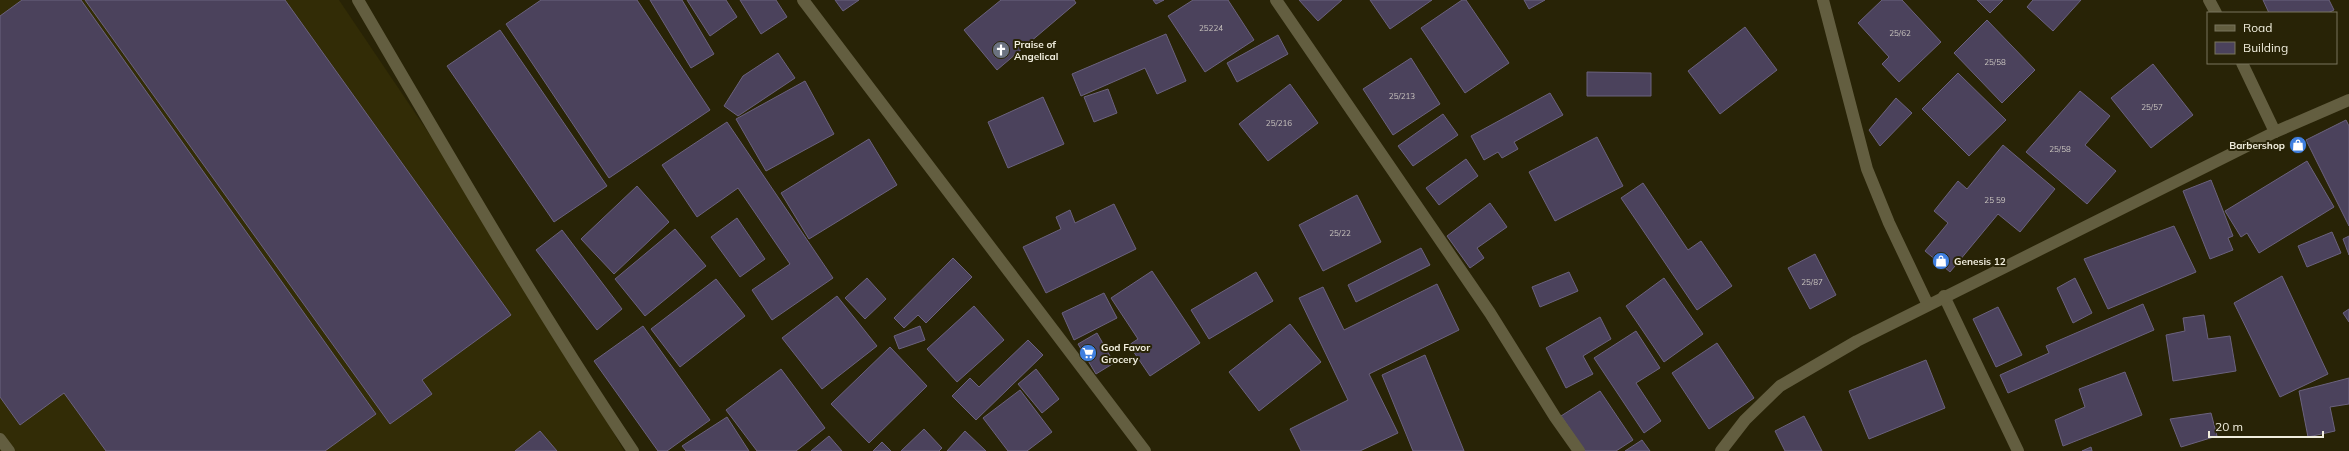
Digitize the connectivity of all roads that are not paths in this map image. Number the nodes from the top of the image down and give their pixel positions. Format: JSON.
{"nodes":[{"id":1,"x":358,"y":0,"type":"edge"},
{"id":2,"x":803,"y":0,"type":"edge"},
{"id":3,"x":1276,"y":0,"type":"edge"},
{"id":4,"x":1823,"y":0,"type":"edge"},
{"id":5,"x":2209,"y":0,"type":"edge"},
{"id":6,"x":2215,"y":12,"type":"edge"},
{"id":7,"x":2242,"y":64,"type":"edge"},
{"id":8,"x":2349,"y":100,"type":"edge"},
{"id":9,"x":2275,"y":132,"type":"junction"},
{"id":10,"x":1944,"y":296,"type":"junction"},
{"id":11,"x":1928,"y":305,"type":"junction"},
{"id":12,"x":0,"y":439,"type":"edge"},
{"id":13,"x":8,"y":451,"type":"edge"},
{"id":14,"x":633,"y":451,"type":"edge"},
{"id":15,"x":1145,"y":451,"type":"edge"},
{"id":16,"x":1579,"y":451,"type":"edge"},
{"id":17,"x":1721,"y":451,"type":"edge"},
{"id":18,"x":2018,"y":451,"type":"edge"}],
"edges":[{"from":1,"to":14,"type":"street"},
{"from":2,"to":15,"type":"street"},
{"from":3,"to":16,"type":"street"},
{"from":4,"to":11,"type":"street"},
{"from":5,"to":6,"type":"street"},
{"from":7,"to":9,"type":"street"},
{"from":8,"to":9,"type":"street"},
{"from":9,"to":10,"type":"street"},
{"from":10,"to":11,"type":"street"},
{"from":10,"to":18,"type":"street"},
{"from":11,"to":17,"type":"street"},
{"from":12,"to":13,"type":"street"}]}
